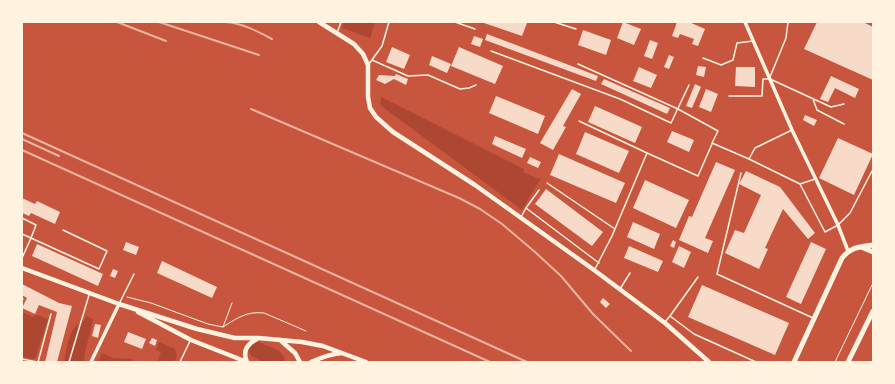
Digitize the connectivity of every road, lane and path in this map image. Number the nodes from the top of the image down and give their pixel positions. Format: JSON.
{"nodes":[{"id":1,"x":319,"y":22,"type":"edge"},
{"id":2,"x":341,"y":22,"type":"edge"},
{"id":3,"x":389,"y":22,"type":"edge"},
{"id":4,"x":455,"y":22,"type":"edge"},
{"id":5,"x":554,"y":22,"type":"edge"},
{"id":6,"x":745,"y":22,"type":"edge"},
{"id":7,"x":788,"y":22,"type":"edge"},
{"id":8,"x":475,"y":29,"type":"dead end"},
{"id":9,"x":576,"y":29,"type":"dead end"},
{"id":10,"x":337,"y":33,"type":"junction"},
{"id":11,"x":753,"y":41,"type":"junction"},
{"id":12,"x":491,"y":51,"type":"dead end"},
{"id":13,"x":703,"y":58,"type":"dead end"},
{"id":14,"x":372,"y":60,"type":"junction"},
{"id":15,"x":578,"y":64,"type":"dead end"},
{"id":16,"x":368,"y":65,"type":"junction"},
{"id":17,"x":770,"y":78,"type":"junction"},
{"id":18,"x":476,"y":85,"type":"dead end"},
{"id":19,"x":689,"y":85,"type":"dead end"},
{"id":20,"x":729,"y":96,"type":"dead end"},
{"id":21,"x":813,"y":98,"type":"junction"},
{"id":22,"x":844,"y":104,"type":"dead end"},
{"id":23,"x":678,"y":109,"type":"junction"},
{"id":24,"x":579,"y":122,"type":"dead end"},
{"id":25,"x":844,"y":124,"type":"dead end"},
{"id":26,"x":792,"y":130,"type":"junction"},
{"id":27,"x":712,"y":143,"type":"junction"},
{"id":28,"x":647,"y":153,"type":"junction"},
{"id":29,"x":749,"y":160,"type":"junction"},
{"id":30,"x":872,"y":171,"type":"edge"},
{"id":31,"x":741,"y":173,"type":"dead end"},
{"id":32,"x":815,"y":178,"type":"junction"},
{"id":33,"x":547,"y":183,"type":"dead end"},
{"id":34,"x":800,"y":184,"type":"junction"},
{"id":35,"x":539,"y":190,"type":"dead end"},
{"id":36,"x":526,"y":208,"type":"junction"},
{"id":37,"x":520,"y":217,"type":"junction"},
{"id":38,"x":22,"y":218,"type":"edge"},
{"id":39,"x":838,"y":226,"type":"junction"},
{"id":40,"x":615,"y":229,"type":"junction"},
{"id":41,"x":63,"y":230,"type":"dead end"},
{"id":42,"x":22,"y":234,"type":"edge"},
{"id":43,"x":31,"y":238,"type":"junction"},
{"id":44,"x":873,"y":245,"type":"edge"},
{"id":45,"x":861,"y":247,"type":"junction"},
{"id":46,"x":848,"y":251,"type":"junction"},
{"id":47,"x":873,"y":252,"type":"edge"},
{"id":48,"x":22,"y":258,"type":"edge"},
{"id":49,"x":599,"y":263,"type":"junction"},
{"id":50,"x":22,"y":268,"type":"edge"},
{"id":51,"x":594,"y":270,"type":"junction"},
{"id":52,"x":630,"y":273,"type":"dead end"},
{"id":53,"x":134,"y":274,"type":"dead end"},
{"id":54,"x":698,"y":277,"type":"dead end"},
{"id":55,"x":873,"y":283,"type":"edge"},
{"id":56,"x":620,"y":290,"type":"junction"},
{"id":57,"x":90,"y":293,"type":"junction"},
{"id":58,"x":123,"y":296,"type":"junction"},
{"id":59,"x":232,"y":303,"type":"dead end"},
{"id":60,"x":119,"y":304,"type":"junction"},
{"id":61,"x":129,"y":307,"type":"junction"},
{"id":62,"x":873,"y":311,"type":"edge"},
{"id":63,"x":51,"y":314,"type":"dead end"},
{"id":64,"x":670,"y":316,"type":"junction"},
{"id":65,"x":815,"y":319,"type":"junction"},
{"id":66,"x":665,"y":323,"type":"junction"},
{"id":67,"x":223,"y":327,"type":"junction"},
{"id":68,"x":306,"y":331,"type":"dead end"},
{"id":69,"x":259,"y":338,"type":"junction"},
{"id":70,"x":191,"y":340,"type":"junction"},
{"id":71,"x":279,"y":340,"type":"junction"},
{"id":72,"x":344,"y":353,"type":"junction"},
{"id":73,"x":22,"y":359,"type":"edge"},
{"id":74,"x":38,"y":362,"type":"edge"},
{"id":75,"x":69,"y":362,"type":"edge"},
{"id":76,"x":91,"y":362,"type":"edge"},
{"id":77,"x":180,"y":362,"type":"edge"},
{"id":78,"x":247,"y":362,"type":"edge"},
{"id":79,"x":300,"y":362,"type":"edge"},
{"id":80,"x":311,"y":362,"type":"edge"},
{"id":81,"x":366,"y":362,"type":"edge"},
{"id":82,"x":709,"y":362,"type":"edge"},
{"id":83,"x":756,"y":362,"type":"edge"},
{"id":84,"x":794,"y":362,"type":"edge"},
{"id":85,"x":835,"y":362,"type":"edge"},
{"id":86,"x":848,"y":362,"type":"edge"}],
"edges":[{"from":1,"to":10,"type":"main road"},
{"from":2,"to":10,"type":"lane"},
{"from":3,"to":14,"type":"lane"},
{"from":4,"to":8,"type":"lane"},
{"from":5,"to":9,"type":"lane"},
{"from":6,"to":11,"type":"street"},
{"from":7,"to":17,"type":"lane"},
{"from":10,"to":16,"type":"main road"},
{"from":11,"to":13,"type":"lane"},
{"from":11,"to":17,"type":"street"},
{"from":12,"to":23,"type":"lane"},
{"from":14,"to":16,"type":"lane"},
{"from":14,"to":18,"type":"lane"},
{"from":15,"to":23,"type":"lane"},
{"from":16,"to":37,"type":"main road"},
{"from":17,"to":20,"type":"lane"},
{"from":17,"to":21,"type":"lane"},
{"from":17,"to":26,"type":"street"},
{"from":19,"to":23,"type":"lane"},
{"from":21,"to":22,"type":"lane"},
{"from":21,"to":25,"type":"lane"},
{"from":23,"to":27,"type":"lane"},
{"from":24,"to":28,"type":"lane"},
{"from":26,"to":29,"type":"lane"},
{"from":26,"to":32,"type":"street"},
{"from":27,"to":28,"type":"lane"},
{"from":27,"to":29,"type":"lane"},
{"from":28,"to":40,"type":"lane"},
{"from":29,"to":34,"type":"lane"},
{"from":30,"to":39,"type":"lane"},
{"from":31,"to":65,"type":"lane"},
{"from":32,"to":34,"type":"lane"},
{"from":32,"to":39,"type":"street"},
{"from":33,"to":40,"type":"lane"},
{"from":34,"to":39,"type":"lane"},
{"from":35,"to":36,"type":"lane"},
{"from":36,"to":37,"type":"lane"},
{"from":36,"to":49,"type":"lane"},
{"from":37,"to":51,"type":"main road"},
{"from":38,"to":43,"type":"lane"},
{"from":39,"to":46,"type":"street"},
{"from":40,"to":49,"type":"lane"},
{"from":41,"to":43,"type":"lane"},
{"from":42,"to":43,"type":"lane"},
{"from":43,"to":48,"type":"lane"},
{"from":44,"to":45,"type":"main road"},
{"from":45,"to":46,"type":"main road"},
{"from":45,"to":47,"type":"main road"},
{"from":46,"to":65,"type":"main road"},
{"from":49,"to":51,"type":"lane"},
{"from":50,"to":57,"type":"main road"},
{"from":51,"to":56,"type":"main road"},
{"from":52,"to":56,"type":"lane"},
{"from":53,"to":58,"type":"lane"},
{"from":54,"to":64,"type":"lane"},
{"from":55,"to":85,"type":"path"},
{"from":56,"to":66,"type":"main road"},
{"from":57,"to":60,"type":"main road"},
{"from":57,"to":75,"type":"lane"},
{"from":58,"to":60,"type":"lane"},
{"from":58,"to":67,"type":"path"},
{"from":59,"to":67,"type":"path"},
{"from":60,"to":61,"type":"main road"},
{"from":60,"to":76,"type":"street"},
{"from":61,"to":69,"type":"main road"},
{"from":61,"to":70,"type":"main road"},
{"from":62,"to":86,"type":"main road"},
{"from":63,"to":74,"type":"lane"},
{"from":64,"to":66,"type":"lane"},
{"from":64,"to":83,"type":"lane"},
{"from":65,"to":84,"type":"main road"},
{"from":66,"to":82,"type":"main road"},
{"from":67,"to":68,"type":"path"},
{"from":69,"to":71,"type":"main road"},
{"from":69,"to":78,"type":"main road"},
{"from":70,"to":77,"type":"lane"},
{"from":70,"to":78,"type":"main road"},
{"from":71,"to":72,"type":"main road"},
{"from":71,"to":79,"type":"main road"},
{"from":72,"to":80,"type":"main road"},
{"from":72,"to":81,"type":"main road"},
{"from":73,"to":74,"type":"lane"}]}
